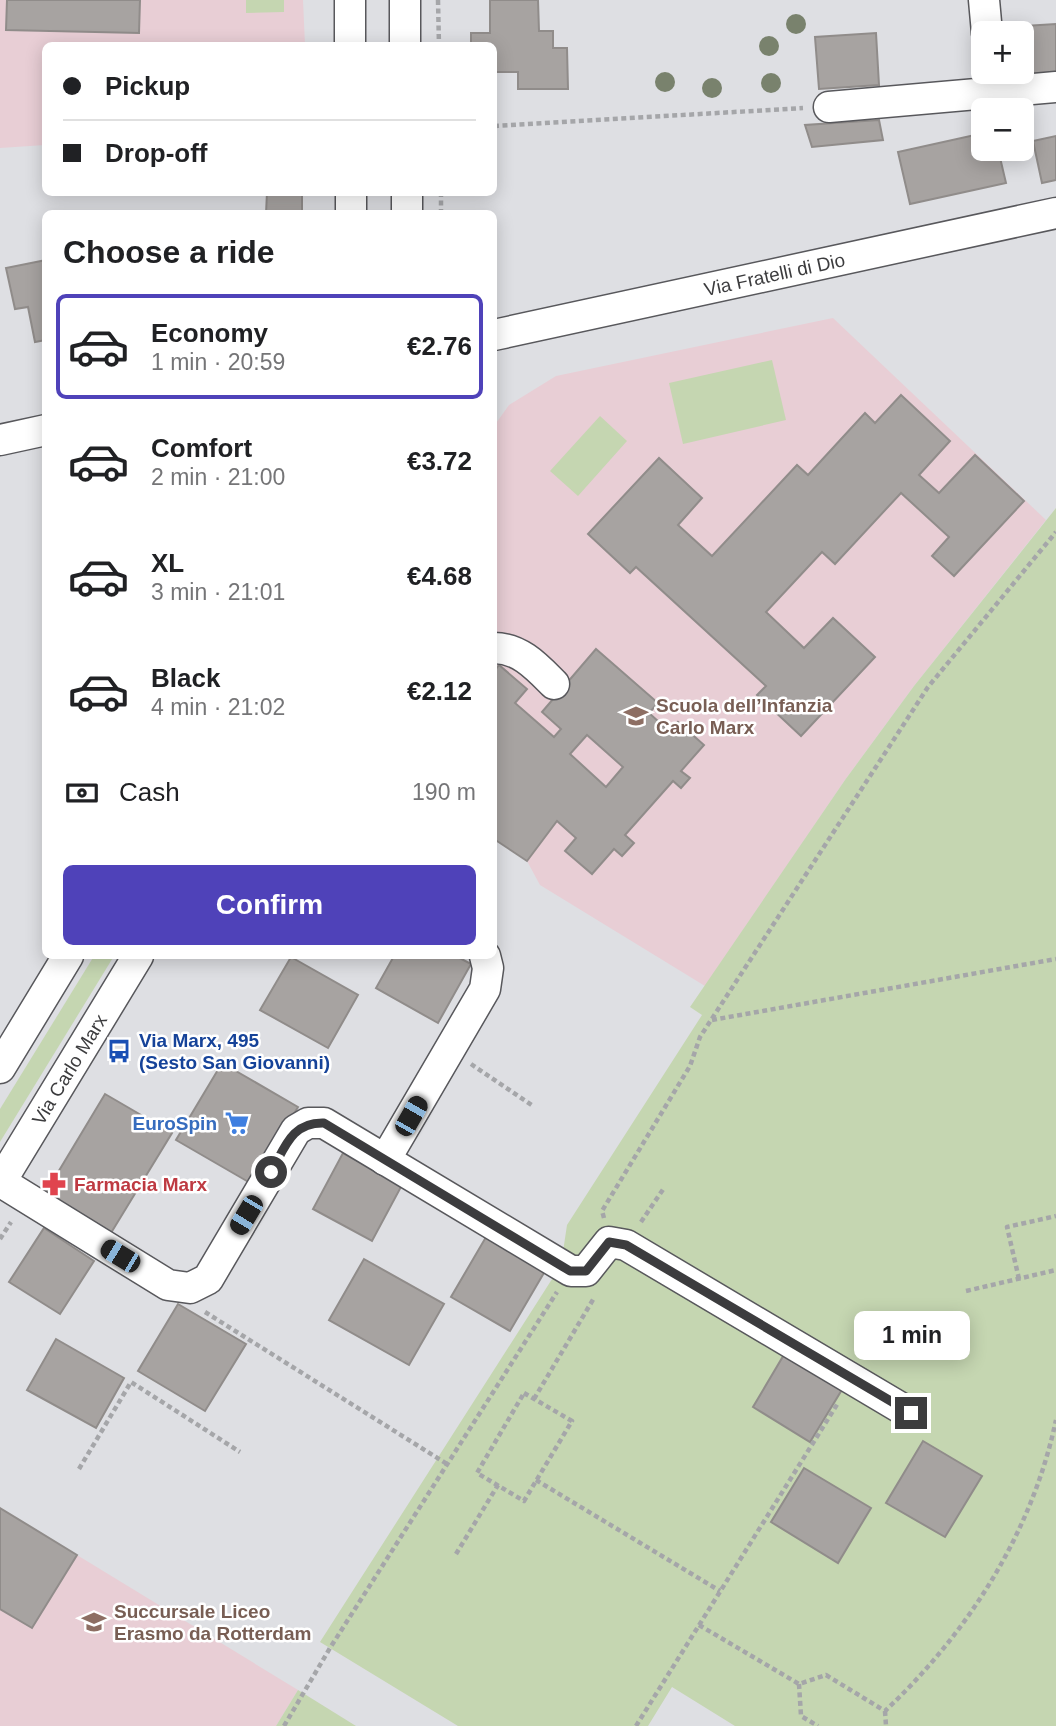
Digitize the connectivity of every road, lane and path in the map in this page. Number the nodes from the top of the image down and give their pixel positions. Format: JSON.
{"nodes":[{"id":1,"x":350,"y":0,"type":"edge"},
{"id":2,"x":405,"y":0,"type":"edge"},
{"id":3,"x":438,"y":0,"type":"edge"},
{"id":4,"x":984,"y":0,"type":"edge"},
{"id":5,"x":986,"y":21,"type":"edge"},
{"id":6,"x":350,"y":42,"type":"edge"},
{"id":7,"x":405,"y":42,"type":"edge"},
{"id":8,"x":439,"y":42,"type":"edge"},
{"id":9,"x":985,"y":84,"type":"edge"},
{"id":10,"x":1008,"y":84,"type":"edge"},
{"id":11,"x":1056,"y":87,"type":"edge"},
{"id":12,"x":829,"y":107,"type":"joint"},
{"id":13,"x":497,"y":126,"type":"edge"},
{"id":14,"x":1056,"y":214,"type":"edge"},
{"id":15,"x":574,"y":318,"type":"junction"},
{"id":16,"x":497,"y":334,"type":"edge"},
{"id":17,"x":497,"y":349,"type":"edge"},
{"id":18,"x":42,"y":431,"type":"edge"},
{"id":19,"x":0,"y":440,"type":"edge"},
{"id":20,"x":1056,"y":532,"type":"edge"},
{"id":21,"x":497,"y":648,"type":"edge"},
{"id":22,"x":554,"y":684,"type":"dead end"},
{"id":23,"x":66,"y":959,"type":"edge"},
{"id":24,"x":136,"y":959,"type":"edge"},
{"id":25,"x":486,"y":959,"type":"edge"},
{"id":26,"x":1056,"y":959,"type":"edge"},
{"id":27,"x":712,"y":1020,"type":"junction"},
{"id":28,"x":450,"y":1050,"type":"junction"},
{"id":29,"x":0,"y":1068,"type":"edge"},
{"id":30,"x":533,"y":1106,"type":"dead end"},
{"id":31,"x":385,"y":1160,"type":"junction"},
{"id":32,"x":0,"y":1183,"type":"edge"},
{"id":33,"x":1056,"y":1216,"type":"edge"},
{"id":34,"x":609,"y":1242,"type":"junction"},
{"id":35,"x":1056,"y":1270,"type":"edge"},
{"id":36,"x":570,"y":1271,"type":"junction"},
{"id":37,"x":1019,"y":1279,"type":"junction"},
{"id":38,"x":190,"y":1288,"type":"junction"},
{"id":39,"x":966,"y":1291,"type":"dead end"},
{"id":40,"x":853,"y":1379,"type":"junction"},
{"id":41,"x":911,"y":1413,"type":"dead end"},
{"id":42,"x":1056,"y":1420,"type":"edge"},
{"id":43,"x":240,"y":1452,"type":"dead end"},
{"id":44,"x":447,"y":1465,"type":"junction"},
{"id":45,"x":79,"y":1469,"type":"dead end"},
{"id":46,"x":536,"y":1480,"type":"junction"},
{"id":47,"x":498,"y":1485,"type":"junction"},
{"id":48,"x":456,"y":1555,"type":"dead end"},
{"id":49,"x":720,"y":1591,"type":"junction"},
{"id":50,"x":699,"y":1625,"type":"junction"},
{"id":51,"x":799,"y":1684,"type":"junction"},
{"id":52,"x":885,"y":1711,"type":"junction"},
{"id":53,"x":284,"y":1726,"type":"edge"},
{"id":54,"x":636,"y":1726,"type":"edge"},
{"id":55,"x":818,"y":1726,"type":"edge"},
{"id":56,"x":886,"y":1726,"type":"edge"}],
"edges":[{"from":1,"to":6,"type":"street"},
{"from":2,"to":7,"type":"street"},
{"from":3,"to":8,"type":"path"},
{"from":4,"to":5,"type":"street"},
{"from":9,"to":12,"type":"street"},
{"from":10,"to":11,"type":"street"},
{"from":12,"to":13,"type":"path"},
{"from":14,"to":15,"type":"street","name":"Via Fratelli di Dio"},
{"from":15,"to":16,"type":"street","name":"Via Fratelli di Dio"},
{"from":15,"to":17,"type":"street"},
{"from":18,"to":19,"type":"street"},
{"from":20,"to":27,"type":"path"},
{"from":21,"to":22,"type":"street"},
{"from":23,"to":29,"type":"street"},
{"from":24,"to":32,"type":"street","name":"Via Carlo Marx"},
{"from":25,"to":28,"type":"street"},
{"from":26,"to":27,"type":"path"},
{"from":27,"to":34,"type":"path"},
{"from":28,"to":30,"type":"path"},
{"from":28,"to":31,"type":"street"},
{"from":31,"to":36,"type":"street"},
{"from":31,"to":38,"type":"street"},
{"from":32,"to":38,"type":"street"},
{"from":33,"to":37,"type":"path"},
{"from":34,"to":36,"type":"street"},
{"from":34,"to":40,"type":"street"},
{"from":35,"to":37,"type":"path"},
{"from":36,"to":44,"type":"path"},
{"from":37,"to":39,"type":"path"},
{"from":38,"to":44,"type":"path"},
{"from":40,"to":41,"type":"street"},
{"from":40,"to":49,"type":"path"},
{"from":42,"to":52,"type":"path"},
{"from":43,"to":45,"type":"path"},
{"from":44,"to":53,"type":"path"},
{"from":46,"to":47,"type":"path"},
{"from":46,"to":47,"type":"path"},
{"from":46,"to":49,"type":"path"},
{"from":47,"to":48,"type":"path"},
{"from":49,"to":50,"type":"path"},
{"from":50,"to":51,"type":"path"},
{"from":50,"to":54,"type":"path"},
{"from":51,"to":52,"type":"path"},
{"from":51,"to":55,"type":"path"},
{"from":52,"to":56,"type":"path"}]}
